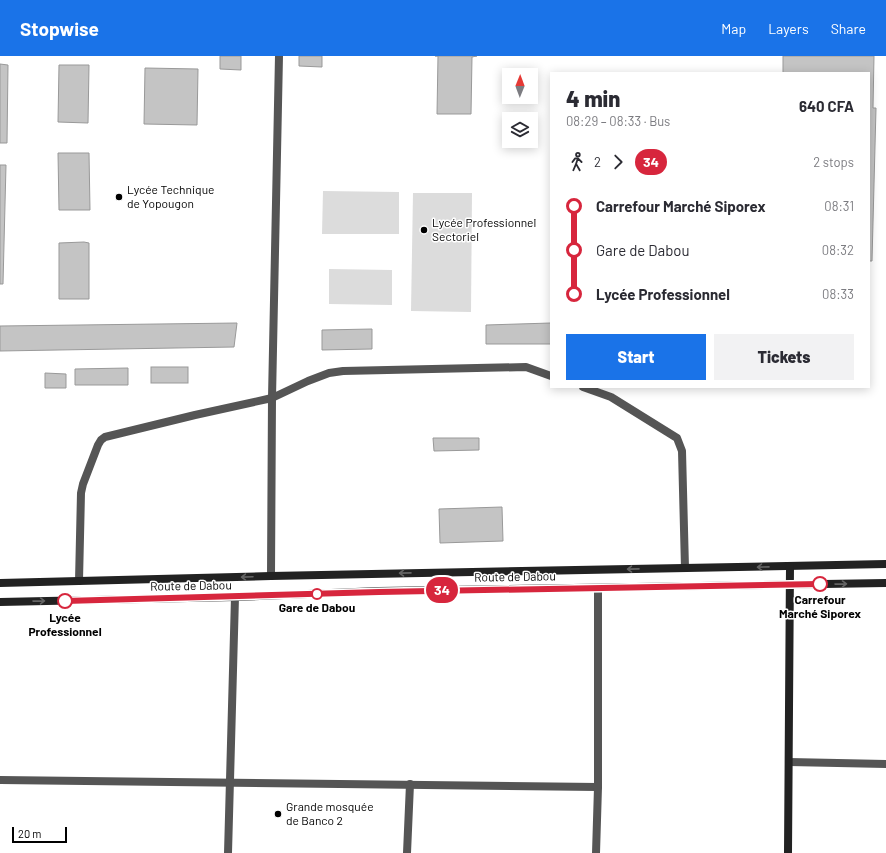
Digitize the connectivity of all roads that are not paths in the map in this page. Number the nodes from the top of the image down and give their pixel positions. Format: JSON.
{"nodes":[{"id":1,"x":279,"y":56,"type":"edge"},
{"id":2,"x":550,"y":376,"type":"edge"},
{"id":3,"x":586,"y":388,"type":"edge"},
{"id":4,"x":272,"y":398,"type":"junction"},
{"id":5,"x":886,"y":564,"type":"edge"},
{"id":6,"x":790,"y":566,"type":"junction"},
{"id":7,"x":685,"y":568,"type":"junction"},
{"id":8,"x":271,"y":576,"type":"junction"},
{"id":9,"x":79,"y":581,"type":"junction"},
{"id":10,"x":0,"y":583,"type":"edge"},
{"id":11,"x":886,"y":583,"type":"edge"},
{"id":12,"x":789,"y":585,"type":"junction"},
{"id":13,"x":598,"y":588,"type":"junction"},
{"id":14,"x":235,"y":596,"type":"junction"},
{"id":15,"x":0,"y":602,"type":"edge"},
{"id":16,"x":789,"y":762,"type":"junction"},
{"id":17,"x":886,"y":764,"type":"edge"},
{"id":18,"x":0,"y":780,"type":"edge"},
{"id":19,"x":230,"y":782,"type":"junction"},
{"id":20,"x":410,"y":784,"type":"junction"},
{"id":21,"x":598,"y":787,"type":"junction"},
{"id":22,"x":228,"y":853,"type":"edge"},
{"id":23,"x":407,"y":853,"type":"edge"},
{"id":24,"x":596,"y":853,"type":"edge"},
{"id":25,"x":788,"y":853,"type":"edge"}],
"edges":[{"from":1,"to":4,"type":"street"},
{"from":2,"to":4,"type":"street"},
{"from":3,"to":7,"type":"street"},
{"from":4,"to":8,"type":"street"},
{"from":4,"to":9,"type":"street"},
{"from":5,"to":6,"type":"street","name":"Route de Dabou"},
{"from":6,"to":7,"type":"street","name":"Route de Dabou","one_way":true},
{"from":6,"to":12,"type":"street"},
{"from":7,"to":8,"type":"street","name":"Route de Dabou","one_way":true},
{"from":8,"to":9,"type":"street","name":"Route de Dabou","one_way":true},
{"from":9,"to":10,"type":"street","name":"Route de Dabou"},
{"from":12,"to":11,"type":"street","name":"Route de Dabou","one_way":true},
{"from":12,"to":13,"type":"street","name":"Route de Dabou"},
{"from":12,"to":16,"type":"street"},
{"from":13,"to":14,"type":"street","name":"Route de Dabou"},
{"from":13,"to":21,"type":"street"},
{"from":15,"to":14,"type":"street","name":"Route de Dabou","one_way":true},
{"from":14,"to":19,"type":"street"},
{"from":16,"to":17,"type":"street"},
{"from":16,"to":25,"type":"street"},
{"from":18,"to":19,"type":"street"},
{"from":19,"to":20,"type":"street"},
{"from":19,"to":22,"type":"street"},
{"from":20,"to":21,"type":"street"},
{"from":20,"to":23,"type":"street"},
{"from":21,"to":24,"type":"street"}]}
